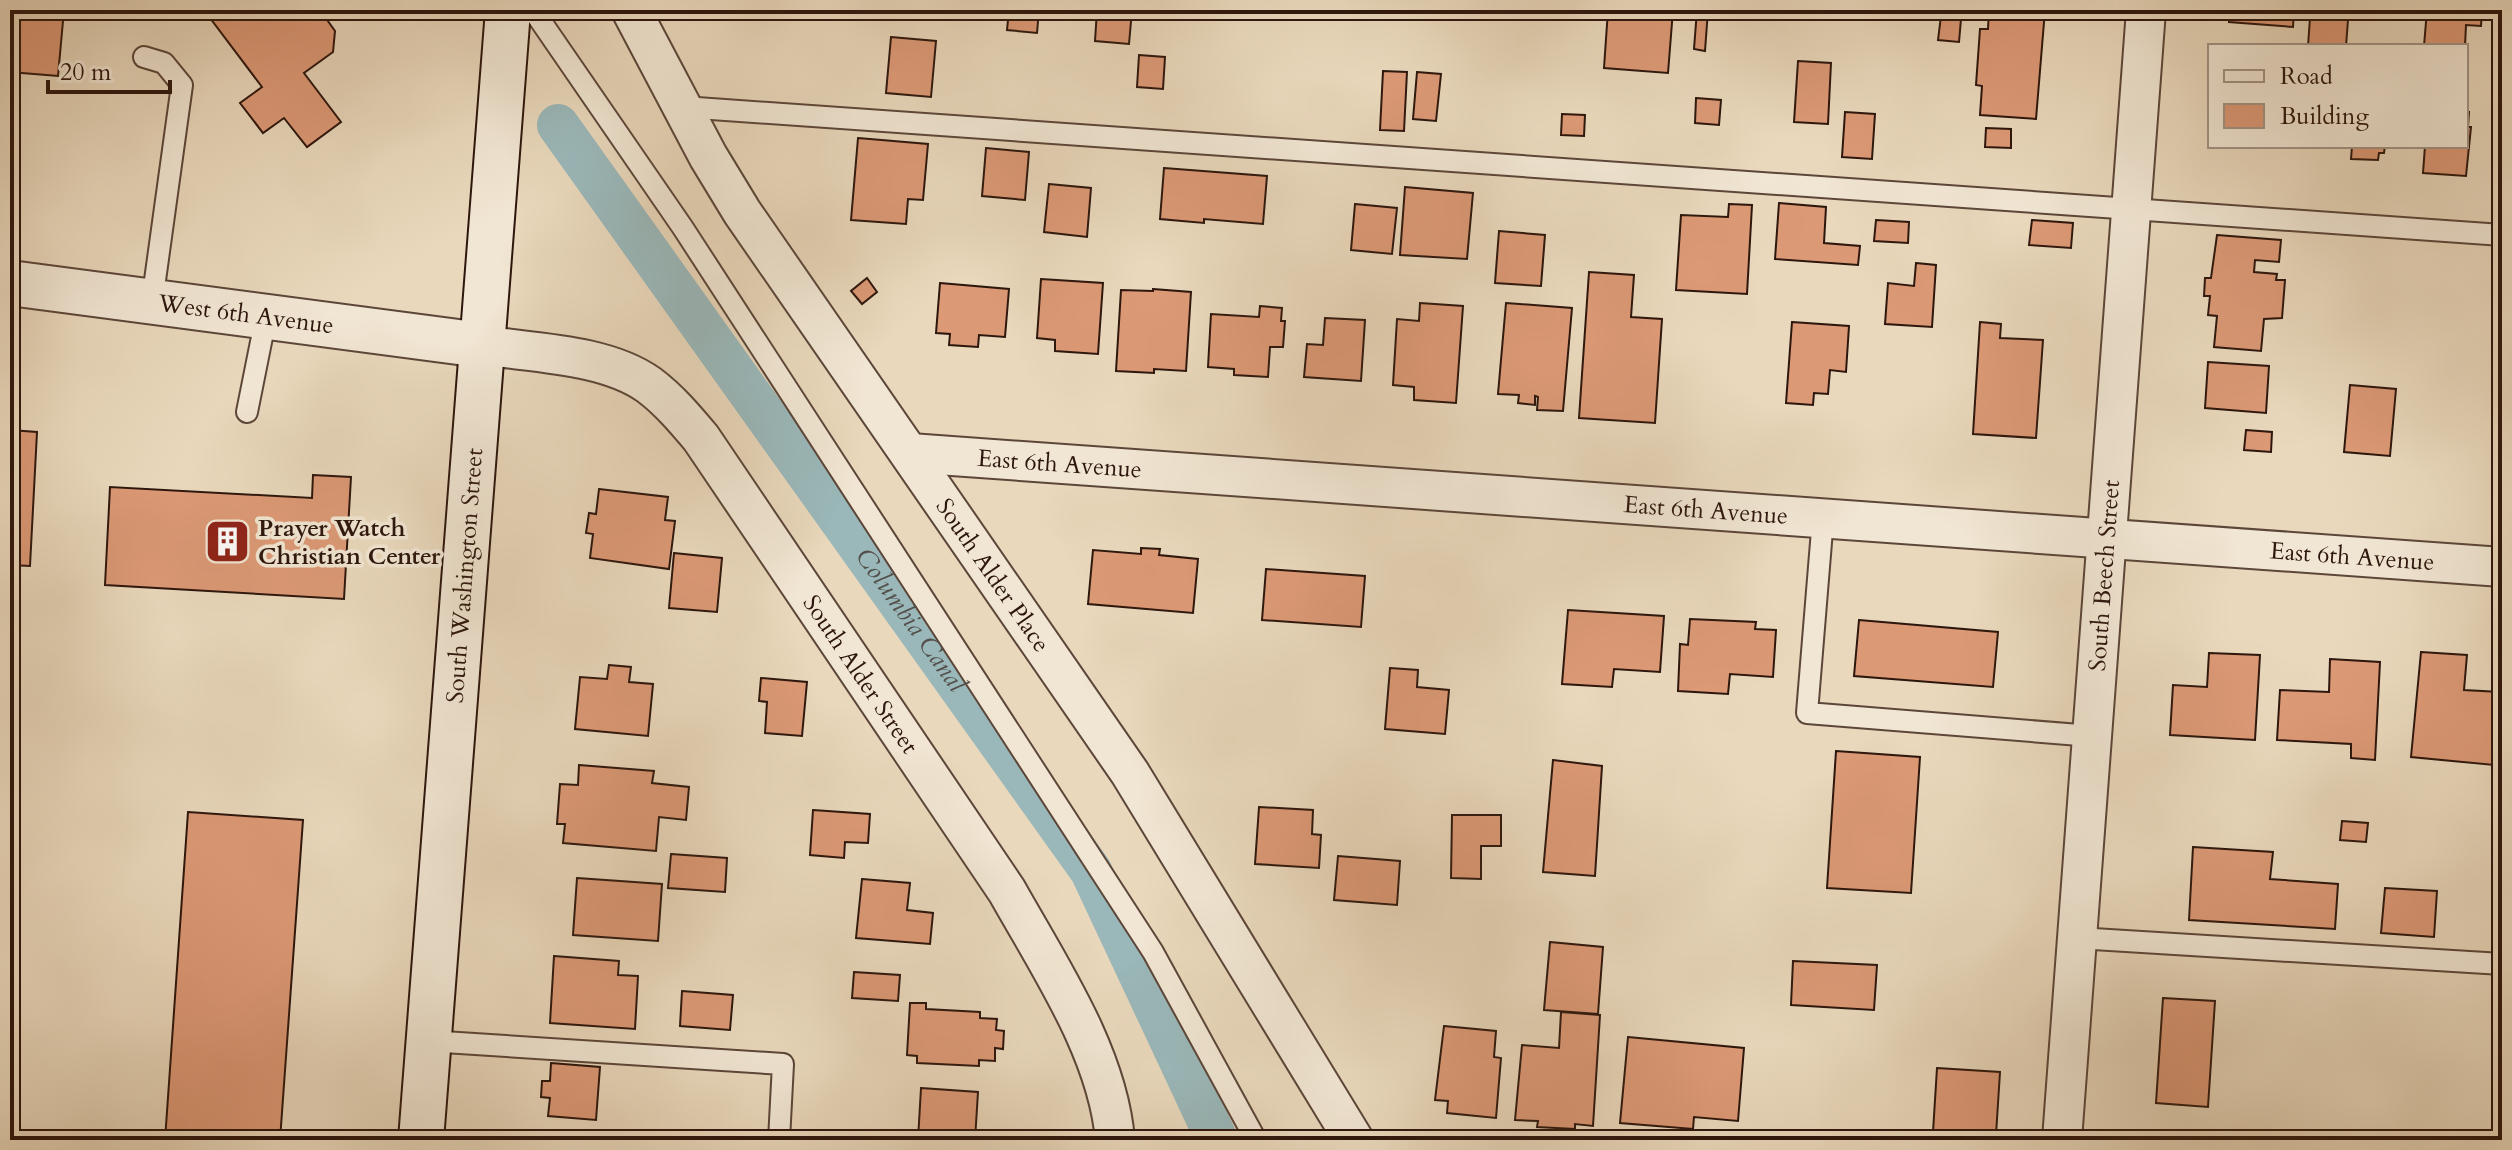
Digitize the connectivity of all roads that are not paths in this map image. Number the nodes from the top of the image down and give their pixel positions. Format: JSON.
{"nodes":[{"id":1,"x":508,"y":10,"type":"edge"},
{"id":2,"x":533,"y":10,"type":"edge"},
{"id":3,"x":631,"y":10,"type":"edge"},
{"id":4,"x":2146,"y":10,"type":"edge"},
{"id":5,"x":144,"y":57,"type":"dead end"},
{"id":6,"x":683,"y":107,"type":"junction"},
{"id":7,"x":2131,"y":209,"type":"junction"},
{"id":8,"x":2502,"y":235,"type":"edge"},
{"id":9,"x":10,"y":283,"type":"edge"},
{"id":10,"x":152,"y":302,"type":"junction"},
{"id":11,"x":266,"y":317,"type":"junction"},
{"id":12,"x":481,"y":345,"type":"junction"},
{"id":13,"x":247,"y":412,"type":"dead end"},
{"id":14,"x":910,"y":453,"type":"junction"},
{"id":15,"x":1823,"y":518,"type":"junction"},
{"id":16,"x":2106,"y":539,"type":"junction"},
{"id":17,"x":2502,"y":567,"type":"edge"},
{"id":18,"x":2092,"y":736,"type":"junction"},
{"id":19,"x":2077,"y":938,"type":"junction"},
{"id":20,"x":2502,"y":964,"type":"edge"},
{"id":21,"x":428,"y":1041,"type":"junction"},
{"id":22,"x":421,"y":1140,"type":"edge"},
{"id":23,"x":779,"y":1140,"type":"edge"},
{"id":24,"x":1115,"y":1140,"type":"edge"},
{"id":25,"x":1256,"y":1140,"type":"edge"},
{"id":26,"x":1354,"y":1140,"type":"edge"},
{"id":27,"x":2062,"y":1140,"type":"edge"}],
"edges":[{"from":1,"to":12,"type":"main road","name":"South Washington Street"},
{"from":2,"to":25,"type":"lane"},
{"from":3,"to":6,"type":"street","name":"South Alder Place"},
{"from":4,"to":7,"type":"street","name":"South Beech Street"},
{"from":5,"to":10,"type":"lane"},
{"from":6,"to":7,"type":"lane"},
{"from":6,"to":14,"type":"street","name":"South Alder Place"},
{"from":7,"to":8,"type":"lane"},
{"from":7,"to":16,"type":"street","name":"South Beech Street"},
{"from":9,"to":10,"type":"main road","name":"West 6th Avenue"},
{"from":10,"to":11,"type":"main road","name":"West 6th Avenue"},
{"from":11,"to":12,"type":"main road","name":"West 6th Avenue"},
{"from":11,"to":13,"type":"lane"},
{"from":12,"to":21,"type":"main road","name":"South Washington Street"},
{"from":12,"to":24,"type":"street","name":"South Alder Street"},
{"from":14,"to":15,"type":"street","name":"East 6th Avenue"},
{"from":14,"to":26,"type":"street","name":"South Alder Place"},
{"from":15,"to":16,"type":"street","name":"East 6th Avenue"},
{"from":15,"to":18,"type":"lane"},
{"from":16,"to":17,"type":"street","name":"East 6th Avenue"},
{"from":16,"to":18,"type":"street","name":"South Beech Street"},
{"from":18,"to":19,"type":"street","name":"South Beech Street"},
{"from":19,"to":20,"type":"lane"},
{"from":19,"to":27,"type":"street","name":"South Beech Street"},
{"from":21,"to":22,"type":"main road","name":"South Washington Street"},
{"from":21,"to":23,"type":"lane"}]}
